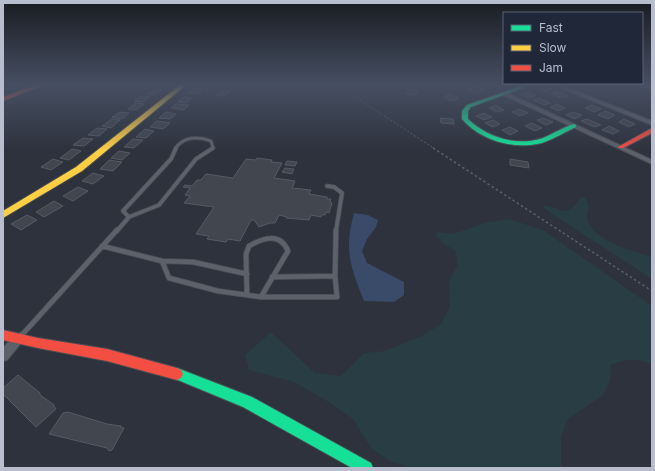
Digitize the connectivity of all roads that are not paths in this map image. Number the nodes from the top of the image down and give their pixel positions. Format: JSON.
{"nodes":[{"id":1,"x":156,"y":107,"type":"edge"},
{"id":2,"x":468,"y":107,"type":"edge"},
{"id":3,"x":533,"y":107,"type":"edge"},
{"id":4,"x":612,"y":107,"type":"edge"},
{"id":5,"x":652,"y":123,"type":"edge"},
{"id":6,"x":574,"y":126,"type":"junction"},
{"id":7,"x":652,"y":130,"type":"edge"},
{"id":8,"x":621,"y":147,"type":"junction"},
{"id":9,"x":652,"y":162,"type":"edge"},
{"id":10,"x":327,"y":186,"type":"dead end"},
{"id":11,"x":3,"y":215,"type":"edge"},
{"id":12,"x":129,"y":217,"type":"junction"},
{"id":13,"x":102,"y":246,"type":"junction"},
{"id":14,"x":162,"y":261,"type":"junction"},
{"id":15,"x":247,"y":274,"type":"junction"},
{"id":16,"x":272,"y":276,"type":"junction"},
{"id":17,"x":335,"y":276,"type":"junction"},
{"id":18,"x":247,"y":295,"type":"junction"},
{"id":19,"x":261,"y":297,"type":"junction"},
{"id":20,"x":3,"y":335,"type":"edge"},
{"id":21,"x":18,"y":339,"type":"junction"},
{"id":22,"x":3,"y":356,"type":"edge"},
{"id":23,"x":366,"y":468,"type":"edge"}],
"edges":[{"from":1,"to":11,"type":"street"},
{"from":2,"to":6,"type":"street"},
{"from":3,"to":6,"type":"street"},
{"from":4,"to":5,"type":"street"},
{"from":6,"to":8,"type":"street"},
{"from":7,"to":8,"type":"street"},
{"from":8,"to":9,"type":"street"},
{"from":10,"to":17,"type":"lane"},
{"from":12,"to":12,"type":"lane"},
{"from":12,"to":13,"type":"lane"},
{"from":13,"to":14,"type":"lane"},
{"from":13,"to":21,"type":"lane"},
{"from":14,"to":15,"type":"lane"},
{"from":14,"to":18,"type":"lane"},
{"from":15,"to":16,"type":"lane"},
{"from":15,"to":18,"type":"lane"},
{"from":16,"to":17,"type":"lane"},
{"from":16,"to":19,"type":"lane"},
{"from":17,"to":19,"type":"lane"},
{"from":18,"to":19,"type":"lane"},
{"from":20,"to":21,"type":"street"},
{"from":21,"to":22,"type":"street"},
{"from":21,"to":23,"type":"street"}]}
